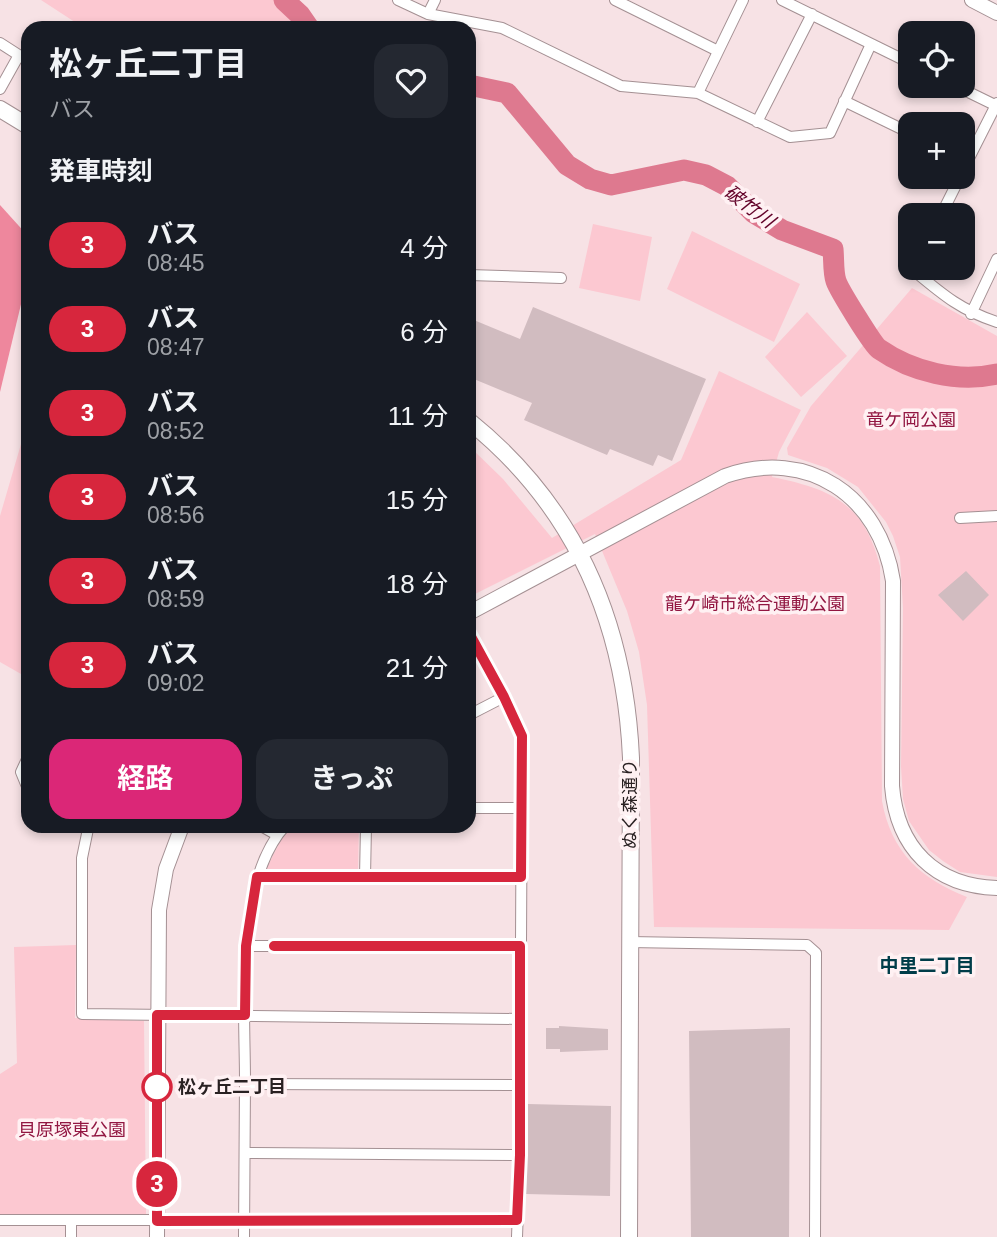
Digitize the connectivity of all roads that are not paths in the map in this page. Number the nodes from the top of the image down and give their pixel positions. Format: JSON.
{"nodes":[{"id":1,"x":398,"y":0,"type":"edge"},
{"id":2,"x":435,"y":0,"type":"edge"},
{"id":3,"x":615,"y":0,"type":"edge"},
{"id":4,"x":743,"y":0,"type":"edge"},
{"id":5,"x":782,"y":0,"type":"edge"},
{"id":6,"x":972,"y":0,"type":"edge"},
{"id":7,"x":997,"y":13,"type":"edge"},
{"id":8,"x":428,"y":15,"type":"junction"},
{"id":9,"x":812,"y":15,"type":"junction"},
{"id":10,"x":462,"y":21,"type":"edge"},
{"id":11,"x":476,"y":23,"type":"edge"},
{"id":12,"x":0,"y":43,"type":"edge"},
{"id":13,"x":871,"y":44,"type":"junction"},
{"id":14,"x":718,"y":51,"type":"junction"},
{"id":15,"x":21,"y":56,"type":"edge"},
{"id":16,"x":898,"y":57,"type":"edge"},
{"id":17,"x":21,"y":62,"type":"edge"},
{"id":18,"x":0,"y":89,"type":"edge"},
{"id":19,"x":698,"y":93,"type":"junction"},
{"id":20,"x":975,"y":95,"type":"edge"},
{"id":21,"x":844,"y":100,"type":"junction"},
{"id":22,"x":997,"y":105,"type":"edge"},
{"id":23,"x":0,"y":109,"type":"edge"},
{"id":24,"x":21,"y":122,"type":"edge"},
{"id":25,"x":757,"y":122,"type":"junction"},
{"id":26,"x":898,"y":127,"type":"edge"},
{"id":27,"x":975,"y":143,"type":"edge"},
{"id":28,"x":997,"y":259,"type":"edge"},
{"id":29,"x":476,"y":275,"type":"edge"},
{"id":30,"x":561,"y":278,"type":"dead end"},
{"id":31,"x":924,"y":280,"type":"edge"},
{"id":32,"x":971,"y":314,"type":"junction"},
{"id":33,"x":997,"y":322,"type":"edge"},
{"id":34,"x":476,"y":427,"type":"edge"},
{"id":35,"x":997,"y":516,"type":"edge"},
{"id":36,"x":960,"y":518,"type":"dead end"},
{"id":37,"x":579,"y":553,"type":"junction"},
{"id":38,"x":476,"y":609,"type":"edge"},
{"id":39,"x":476,"y":646,"type":"edge"},
{"id":40,"x":504,"y":697,"type":"junction"},
{"id":41,"x":476,"y":711,"type":"edge"},
{"id":42,"x":476,"y":808,"type":"edge"},
{"id":43,"x":522,"y":808,"type":"junction"},
{"id":44,"x":84,"y":833,"type":"edge"},
{"id":45,"x":180,"y":833,"type":"edge"},
{"id":46,"x":279,"y":833,"type":"edge"},
{"id":47,"x":366,"y":833,"type":"edge"},
{"id":48,"x":257,"y":877,"type":"junction"},
{"id":49,"x":365,"y":877,"type":"junction"},
{"id":50,"x":521,"y":877,"type":"junction"},
{"id":51,"x":997,"y":888,"type":"edge"},
{"id":52,"x":629,"y":942,"type":"junction"},
{"id":53,"x":246,"y":946,"type":"junction"},
{"id":54,"x":520,"y":946,"type":"junction"},
{"id":55,"x":157,"y":1015,"type":"junction"},
{"id":56,"x":245,"y":1015,"type":"junction"},
{"id":57,"x":520,"y":1019,"type":"junction"},
{"id":58,"x":245,"y":1084,"type":"junction"},
{"id":59,"x":520,"y":1085,"type":"junction"},
{"id":60,"x":245,"y":1153,"type":"junction"},
{"id":61,"x":520,"y":1155,"type":"junction"},
{"id":62,"x":0,"y":1220,"type":"edge"},
{"id":63,"x":71,"y":1220,"type":"junction"},
{"id":64,"x":517,"y":1220,"type":"junction"},
{"id":65,"x":157,"y":1221,"type":"junction"},
{"id":66,"x":244,"y":1221,"type":"junction"},
{"id":67,"x":71,"y":1237,"type":"edge"},
{"id":68,"x":157,"y":1237,"type":"edge"},
{"id":69,"x":244,"y":1237,"type":"edge"},
{"id":70,"x":517,"y":1237,"type":"edge"},
{"id":71,"x":629,"y":1237,"type":"edge"},
{"id":72,"x":815,"y":1237,"type":"edge"}],
"edges":[{"from":1,"to":8,"type":"street"},
{"from":2,"to":8,"type":"street"},
{"from":3,"to":14,"type":"street"},
{"from":4,"to":14,"type":"street"},
{"from":5,"to":9,"type":"street"},
{"from":6,"to":7,"type":"street"},
{"from":8,"to":10,"type":"street"},
{"from":9,"to":13,"type":"street"},
{"from":9,"to":25,"type":"street"},
{"from":11,"to":19,"type":"street"},
{"from":12,"to":15,"type":"street"},
{"from":13,"to":16,"type":"street"},
{"from":13,"to":21,"type":"street"},
{"from":14,"to":19,"type":"street"},
{"from":17,"to":18,"type":"street"},
{"from":19,"to":25,"type":"street"},
{"from":20,"to":22,"type":"street"},
{"from":21,"to":25,"type":"street"},
{"from":21,"to":26,"type":"street"},
{"from":22,"to":27,"type":"street"},
{"from":23,"to":24,"type":"main road"},
{"from":28,"to":32,"type":"street"},
{"from":29,"to":30,"type":"street"},
{"from":31,"to":32,"type":"street"},
{"from":32,"to":33,"type":"street"},
{"from":34,"to":37,"type":"main road","name":"ぬく森通り"},
{"from":35,"to":36,"type":"street"},
{"from":37,"to":38,"type":"street"},
{"from":37,"to":51,"type":"street"},
{"from":37,"to":52,"type":"main road","name":"ぬく森通り"},
{"from":39,"to":40,"type":"street"},
{"from":40,"to":41,"type":"street"},
{"from":40,"to":43,"type":"street"},
{"from":42,"to":43,"type":"street"},
{"from":43,"to":50,"type":"street"},
{"from":44,"to":55,"type":"street"},
{"from":45,"to":55,"type":"street"},
{"from":46,"to":48,"type":"street"},
{"from":47,"to":49,"type":"street"},
{"from":48,"to":49,"type":"street"},
{"from":48,"to":53,"type":"street"},
{"from":49,"to":50,"type":"street"},
{"from":50,"to":54,"type":"street"},
{"from":52,"to":71,"type":"main road","name":"ぬく森通り"},
{"from":52,"to":72,"type":"street"},
{"from":53,"to":54,"type":"street"},
{"from":53,"to":56,"type":"street"},
{"from":54,"to":57,"type":"street"},
{"from":55,"to":56,"type":"street"},
{"from":55,"to":65,"type":"street"},
{"from":56,"to":57,"type":"street"},
{"from":56,"to":58,"type":"street"},
{"from":57,"to":59,"type":"street"},
{"from":58,"to":59,"type":"street"},
{"from":58,"to":60,"type":"street"},
{"from":59,"to":61,"type":"street"},
{"from":60,"to":61,"type":"street"},
{"from":60,"to":66,"type":"street"},
{"from":61,"to":64,"type":"street"},
{"from":62,"to":63,"type":"street"},
{"from":63,"to":65,"type":"street"},
{"from":63,"to":67,"type":"street"},
{"from":64,"to":66,"type":"street"},
{"from":64,"to":70,"type":"street"},
{"from":65,"to":66,"type":"street"},
{"from":65,"to":68,"type":"street"},
{"from":66,"to":69,"type":"street"}]}
